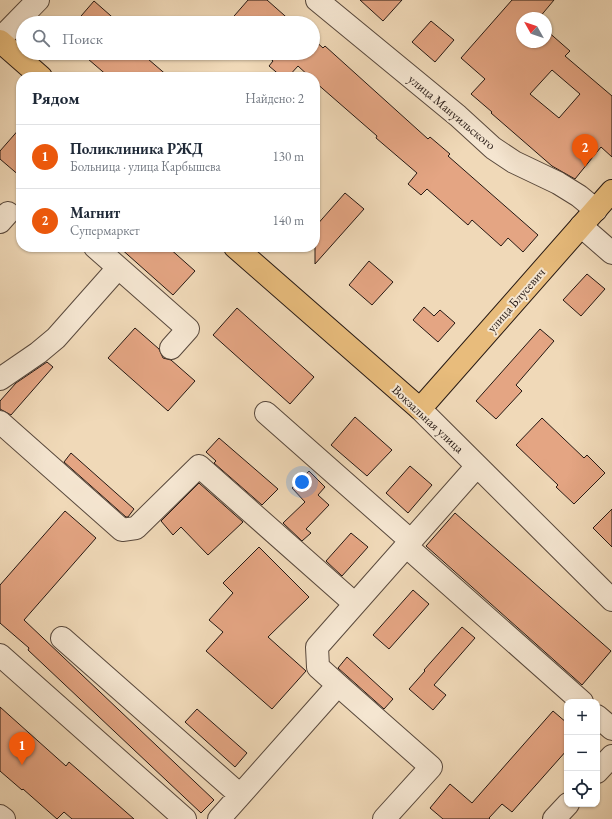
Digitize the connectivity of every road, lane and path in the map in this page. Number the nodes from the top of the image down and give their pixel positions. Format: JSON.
{"nodes":[{"id":1,"x":38,"y":0,"type":"edge"},
{"id":2,"x":317,"y":0,"type":"edge"},
{"id":3,"x":23,"y":16,"type":"edge"},
{"id":4,"x":16,"y":23,"type":"edge"},
{"id":5,"x":0,"y":40,"type":"edge"},
{"id":6,"x":16,"y":54,"type":"edge"},
{"id":7,"x":22,"y":60,"type":"edge"},
{"id":8,"x":35,"y":72,"type":"edge"},
{"id":9,"x":612,"y":191,"type":"edge"},
{"id":10,"x":596,"y":210,"type":"junction"},
{"id":11,"x":581,"y":226,"type":"junction"},
{"id":12,"x":100,"y":252,"type":"edge"},
{"id":13,"x":241,"y":252,"type":"edge"},
{"id":14,"x":612,"y":253,"type":"edge"},
{"id":15,"x":118,"y":268,"type":"junction"},
{"id":16,"x":171,"y":348,"type":"dead end"},
{"id":17,"x":0,"y":379,"type":"edge"},
{"id":18,"x":420,"y":409,"type":"junction"},
{"id":19,"x":266,"y":413,"type":"dead end"},
{"id":20,"x":0,"y":422,"type":"edge"},
{"id":21,"x":477,"y":466,"type":"junction"},
{"id":22,"x":408,"y":544,"type":"junction"},
{"id":23,"x":612,"y":600,"type":"edge"},
{"id":24,"x":355,"y":604,"type":"junction"},
{"id":25,"x":62,"y":638,"type":"dead end"},
{"id":26,"x":0,"y":655,"type":"edge"},
{"id":27,"x":338,"y":684,"type":"junction"},
{"id":28,"x":579,"y":699,"type":"edge"},
{"id":29,"x":600,"y":719,"type":"edge"},
{"id":30,"x":612,"y":729,"type":"edge"},
{"id":31,"x":612,"y":756,"type":"edge"},
{"id":32,"x":598,"y":771,"type":"edge"},
{"id":33,"x":565,"y":807,"type":"edge"},
{"id":34,"x":232,"y":810,"type":"edge"},
{"id":35,"x":0,"y":816,"type":"edge"},
{"id":36,"x":4,"y":819,"type":"edge"},
{"id":37,"x":185,"y":819,"type":"edge"},
{"id":38,"x":384,"y":819,"type":"edge"},
{"id":39,"x":554,"y":819,"type":"edge"}],
"edges":[{"from":1,"to":3,"type":"street"},
{"from":2,"to":10,"type":"street","name":"улица Мануильского"},
{"from":4,"to":5,"type":"street"},
{"from":5,"to":6,"type":"main road"},
{"from":7,"to":8,"type":"main road"},
{"from":9,"to":10,"type":"main road","name":"улица Блусевич"},
{"from":10,"to":11,"type":"main road","name":"улица Блусевич"},
{"from":11,"to":14,"type":"street"},
{"from":11,"to":18,"type":"main road","name":"улица Блусевич"},
{"from":12,"to":15,"type":"street"},
{"from":13,"to":18,"type":"main road","name":"Вокзальная улица"},
{"from":15,"to":16,"type":"street"},
{"from":15,"to":17,"type":"street"},
{"from":18,"to":21,"type":"street","name":"Вокзальная улица"},
{"from":19,"to":22,"type":"street"},
{"from":20,"to":24,"type":"street"},
{"from":21,"to":22,"type":"street"},
{"from":21,"to":23,"type":"street","name":"Вокзальная улица"},
{"from":22,"to":24,"type":"street"},
{"from":22,"to":28,"type":"street"},
{"from":24,"to":27,"type":"street"},
{"from":25,"to":34,"type":"street"},
{"from":26,"to":37,"type":"street"},
{"from":27,"to":34,"type":"street"},
{"from":27,"to":38,"type":"street"},
{"from":29,"to":30,"type":"street"},
{"from":31,"to":32,"type":"street"},
{"from":33,"to":39,"type":"street"},
{"from":35,"to":36,"type":"street"}]}
